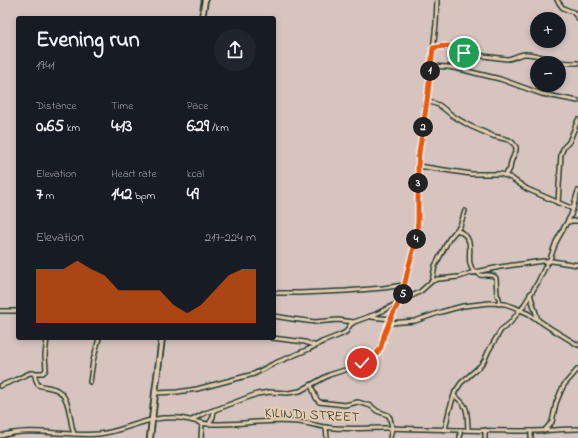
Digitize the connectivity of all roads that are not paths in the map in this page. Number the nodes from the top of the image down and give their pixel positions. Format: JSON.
{"nodes":[{"id":1,"x":205,"y":0,"type":"edge"},
{"id":2,"x":436,"y":0,"type":"edge"},
{"id":3,"x":557,"y":0,"type":"edge"},
{"id":4,"x":202,"y":16,"type":"edge"},
{"id":5,"x":578,"y":18,"type":"edge"},
{"id":6,"x":433,"y":48,"type":"junction"},
{"id":7,"x":578,"y":63,"type":"edge"},
{"id":8,"x":431,"y":66,"type":"junction"},
{"id":9,"x":427,"y":101,"type":"junction"},
{"id":10,"x":578,"y":101,"type":"edge"},
{"id":11,"x":578,"y":120,"type":"edge"},
{"id":12,"x":418,"y":166,"type":"junction"},
{"id":13,"x":505,"y":175,"type":"junction"},
{"id":14,"x":578,"y":191,"type":"edge"},
{"id":15,"x":558,"y":203,"type":"junction"},
{"id":16,"x":573,"y":209,"type":"junction"},
{"id":17,"x":465,"y":210,"type":"dead end"},
{"id":18,"x":568,"y":222,"type":"junction"},
{"id":19,"x":578,"y":222,"type":"edge"},
{"id":20,"x":457,"y":230,"type":"junction"},
{"id":21,"x":549,"y":262,"type":"junction"},
{"id":22,"x":578,"y":264,"type":"edge"},
{"id":23,"x":476,"y":272,"type":"junction"},
{"id":24,"x":432,"y":281,"type":"junction"},
{"id":25,"x":404,"y":285,"type":"junction"},
{"id":26,"x":276,"y":293,"type":"edge"},
{"id":27,"x":530,"y":294,"type":"junction"},
{"id":28,"x":400,"y":301,"type":"junction"},
{"id":29,"x":499,"y":304,"type":"junction"},
{"id":30,"x":16,"y":310,"type":"edge"},
{"id":31,"x":521,"y":310,"type":"junction"},
{"id":32,"x":0,"y":312,"type":"edge"},
{"id":33,"x":276,"y":316,"type":"edge"},
{"id":34,"x":369,"y":316,"type":"junction"},
{"id":35,"x":538,"y":320,"type":"junction"},
{"id":36,"x":390,"y":321,"type":"junction"},
{"id":37,"x":354,"y":322,"type":"junction"},
{"id":38,"x":276,"y":338,"type":"edge"},
{"id":39,"x":47,"y":340,"type":"edge"},
{"id":40,"x":98,"y":340,"type":"edge"},
{"id":41,"x":162,"y":340,"type":"edge"},
{"id":42,"x":578,"y":345,"type":"edge"},
{"id":43,"x":316,"y":346,"type":"junction"},
{"id":44,"x":578,"y":369,"type":"edge"},
{"id":45,"x":34,"y":373,"type":"junction"},
{"id":46,"x":90,"y":382,"type":"dead end"},
{"id":47,"x":311,"y":385,"type":"junction"},
{"id":48,"x":0,"y":386,"type":"edge"},
{"id":49,"x":154,"y":393,"type":"junction"},
{"id":50,"x":454,"y":396,"type":"junction"},
{"id":51,"x":214,"y":410,"type":"junction"},
{"id":52,"x":152,"y":420,"type":"junction"},
{"id":53,"x":191,"y":420,"type":"junction"},
{"id":54,"x":202,"y":423,"type":"junction"},
{"id":55,"x":209,"y":424,"type":"junction"},
{"id":56,"x":326,"y":427,"type":"junction"},
{"id":57,"x":392,"y":428,"type":"junction"},
{"id":58,"x":578,"y":429,"type":"edge"},
{"id":59,"x":445,"y":430,"type":"junction"},
{"id":60,"x":460,"y":430,"type":"junction"},
{"id":61,"x":468,"y":430,"type":"junction"},
{"id":62,"x":485,"y":430,"type":"junction"},
{"id":63,"x":531,"y":431,"type":"junction"},
{"id":64,"x":544,"y":431,"type":"junction"},
{"id":65,"x":74,"y":434,"type":"junction"},
{"id":66,"x":93,"y":434,"type":"junction"},
{"id":67,"x":0,"y":436,"type":"edge"},
{"id":68,"x":68,"y":436,"type":"edge"},
{"id":69,"x":94,"y":438,"type":"edge"},
{"id":70,"x":150,"y":438,"type":"edge"},
{"id":71,"x":201,"y":438,"type":"edge"},
{"id":72,"x":327,"y":438,"type":"edge"},
{"id":73,"x":390,"y":438,"type":"edge"},
{"id":74,"x":460,"y":438,"type":"edge"},
{"id":75,"x":485,"y":438,"type":"edge"},
{"id":76,"x":531,"y":438,"type":"edge"}],
"edges":[{"from":1,"to":4,"type":"main road"},
{"from":2,"to":6,"type":"street"},
{"from":3,"to":5,"type":"street"},
{"from":6,"to":7,"type":"street"},
{"from":6,"to":8,"type":"street"},
{"from":8,"to":9,"type":"street"},
{"from":8,"to":10,"type":"street"},
{"from":9,"to":12,"type":"street"},
{"from":9,"to":13,"type":"street"},
{"from":11,"to":15,"type":"street"},
{"from":12,"to":13,"type":"street"},
{"from":12,"to":25,"type":"street"},
{"from":13,"to":15,"type":"street"},
{"from":14,"to":16,"type":"street"},
{"from":15,"to":16,"type":"street"},
{"from":16,"to":18,"type":"street"},
{"from":17,"to":20,"type":"street"},
{"from":18,"to":19,"type":"street"},
{"from":18,"to":21,"type":"street"},
{"from":20,"to":23,"type":"street"},
{"from":20,"to":24,"type":"street"},
{"from":21,"to":22,"type":"street"},
{"from":21,"to":23,"type":"street"},
{"from":21,"to":27,"type":"street"},
{"from":23,"to":24,"type":"street"},
{"from":23,"to":29,"type":"street"},
{"from":24,"to":28,"type":"street"},
{"from":25,"to":26,"type":"street"},
{"from":25,"to":28,"type":"street"},
{"from":27,"to":31,"type":"street"},
{"from":27,"to":35,"type":"street"},
{"from":28,"to":34,"type":"street"},
{"from":28,"to":36,"type":"street"},
{"from":29,"to":31,"type":"street"},
{"from":29,"to":36,"type":"street"},
{"from":30,"to":32,"type":"street"},
{"from":31,"to":35,"type":"street"},
{"from":31,"to":50,"type":"street"},
{"from":33,"to":37,"type":"street"},
{"from":34,"to":36,"type":"street"},
{"from":34,"to":37,"type":"street"},
{"from":35,"to":42,"type":"street"},
{"from":36,"to":47,"type":"street"},
{"from":37,"to":43,"type":"street"},
{"from":38,"to":43,"type":"street"},
{"from":39,"to":45,"type":"street"},
{"from":40,"to":46,"type":"street"},
{"from":41,"to":49,"type":"main road"},
{"from":43,"to":49,"type":"street"},
{"from":44,"to":64,"type":"street"},
{"from":45,"to":48,"type":"street"},
{"from":45,"to":65,"type":"street"},
{"from":47,"to":51,"type":"street"},
{"from":47,"to":57,"type":"street"},
{"from":49,"to":52,"type":"main road"},
{"from":50,"to":59,"type":"street"},
{"from":50,"to":61,"type":"street"},
{"from":51,"to":53,"type":"street"},
{"from":51,"to":55,"type":"street"},
{"from":52,"to":53,"type":"street","name":"KILINDI STREET"},
{"from":52,"to":66,"type":"street","name":"KILINDI STREET"},
{"from":52,"to":70,"type":"main road"},
{"from":53,"to":54,"type":"street","name":"KILINDI STREET"},
{"from":54,"to":55,"type":"street","name":"KILINDI STREET"},
{"from":54,"to":71,"type":"street"},
{"from":55,"to":56,"type":"street","name":"KILINDI STREET"},
{"from":56,"to":57,"type":"street","name":"KILINDI STREET"},
{"from":56,"to":72,"type":"street"},
{"from":57,"to":59,"type":"street","name":"KILINDI STREET"},
{"from":57,"to":73,"type":"street"},
{"from":58,"to":64,"type":"street","name":"KILINDI STREET"},
{"from":59,"to":60,"type":"street","name":"KILINDI STREET"},
{"from":60,"to":61,"type":"street","name":"KILINDI STREET"},
{"from":60,"to":74,"type":"street"},
{"from":61,"to":62,"type":"street","name":"KILINDI STREET"},
{"from":62,"to":63,"type":"street","name":"KILINDI STREET"},
{"from":62,"to":75,"type":"street"},
{"from":63,"to":64,"type":"street","name":"KILINDI STREET"},
{"from":63,"to":76,"type":"street"},
{"from":65,"to":66,"type":"street","name":"KILINDI STREET"},
{"from":65,"to":68,"type":"street","name":"KILINDI STREET"},
{"from":66,"to":69,"type":"street"},
{"from":67,"to":68,"type":"street","name":"KILINDI STREET"}]}
